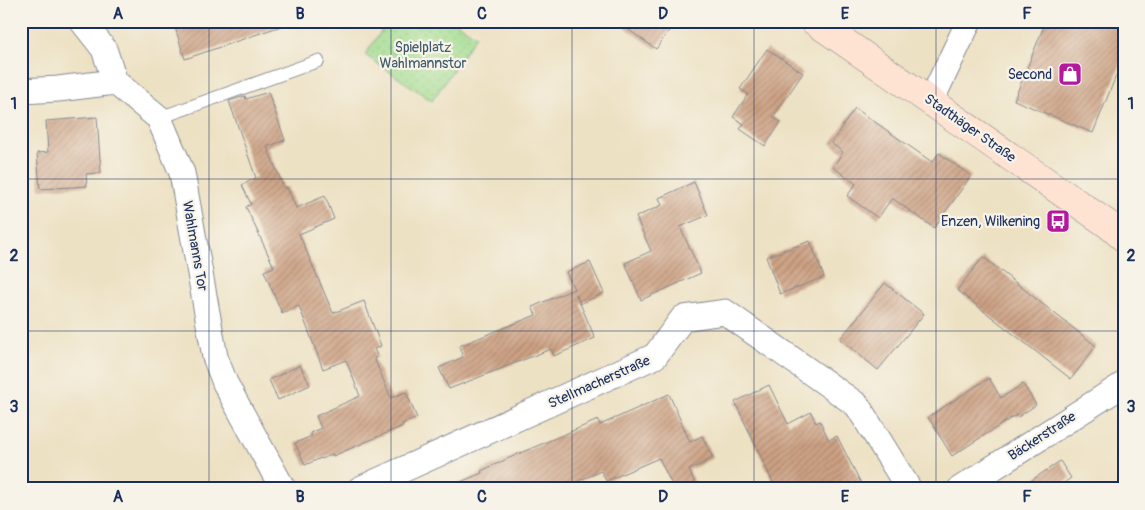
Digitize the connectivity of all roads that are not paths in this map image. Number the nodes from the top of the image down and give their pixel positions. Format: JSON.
{"nodes":[{"id":1,"x":82,"y":21,"type":"edge"},
{"id":2,"x":814,"y":21,"type":"edge"},
{"id":3,"x":969,"y":21,"type":"edge"},
{"id":4,"x":318,"y":61,"type":"dead end"},
{"id":5,"x":115,"y":82,"type":"junction"},
{"id":6,"x":21,"y":91,"type":"edge"},
{"id":7,"x":931,"y":101,"type":"junction"},
{"id":8,"x":159,"y":118,"type":"junction"},
{"id":9,"x":1124,"y":238,"type":"edge"},
{"id":10,"x":1124,"y":384,"type":"edge"},
{"id":11,"x":284,"y":489,"type":"edge"},
{"id":12,"x":360,"y":489,"type":"edge"},
{"id":13,"x":909,"y":489,"type":"edge"},
{"id":14,"x":960,"y":489,"type":"edge"}],
"edges":[{"from":1,"to":5,"type":"street"},
{"from":2,"to":7,"type":"main road","name":"Stadthäger Straße"},
{"from":3,"to":7,"type":"street"},
{"from":4,"to":8,"type":"lane"},
{"from":5,"to":6,"type":"street"},
{"from":5,"to":8,"type":"street","name":"Wahlmanns Tor"},
{"from":7,"to":9,"type":"main road","name":"Stadthäger Straße"},
{"from":8,"to":11,"type":"street","name":"Wahlmanns Tor"},
{"from":10,"to":14,"type":"street","name":"Bäckerstraße"},
{"from":12,"to":13,"type":"street","name":"Stellmacherstraße"}]}
